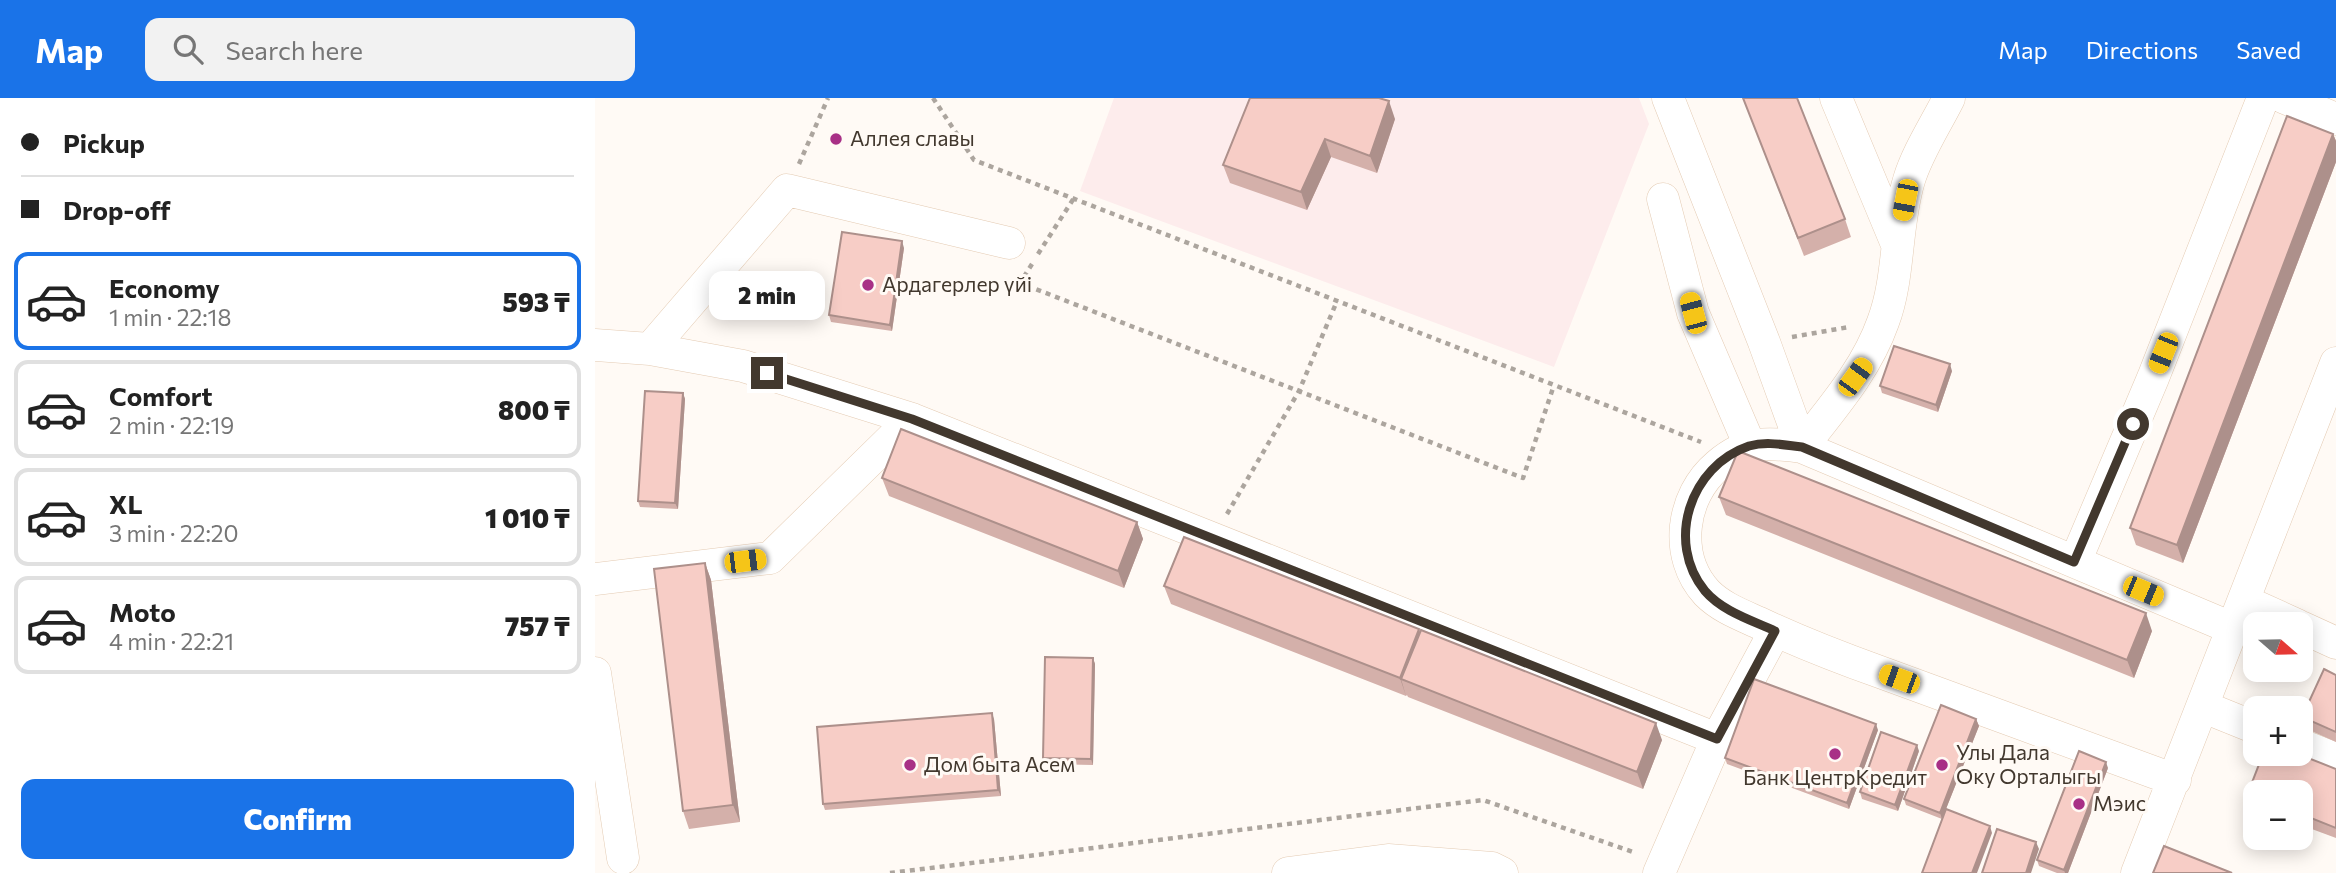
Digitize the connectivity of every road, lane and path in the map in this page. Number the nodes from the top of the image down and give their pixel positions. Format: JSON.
{"nodes":[{"id":1,"x":828,"y":98,"type":"edge"},
{"id":2,"x":933,"y":98,"type":"edge"},
{"id":3,"x":1668,"y":98,"type":"edge"},
{"id":4,"x":1836,"y":98,"type":"edge"},
{"id":5,"x":1949,"y":98,"type":"edge"},
{"id":6,"x":2263,"y":98,"type":"edge"},
{"id":7,"x":2285,"y":98,"type":"edge"},
{"id":8,"x":2336,"y":119,"type":"edge"},
{"id":9,"x":787,"y":190,"type":"junction"},
{"id":10,"x":1074,"y":198,"type":"junction"},
{"id":11,"x":1663,"y":199,"type":"dead end"},
{"id":12,"x":1896,"y":242,"type":"junction"},
{"id":13,"x":1009,"y":243,"type":"dead end"},
{"id":14,"x":1337,"y":301,"type":"junction"},
{"id":15,"x":1884,"y":321,"type":"junction"},
{"id":16,"x":1764,"y":342,"type":"junction"},
{"id":17,"x":595,"y":345,"type":"edge"},
{"id":18,"x":650,"y":349,"type":"junction"},
{"id":19,"x":2336,"y":363,"type":"edge"},
{"id":20,"x":1554,"y":386,"type":"junction"},
{"id":21,"x":1299,"y":391,"type":"junction"},
{"id":22,"x":912,"y":419,"type":"junction"},
{"id":23,"x":1802,"y":447,"type":"junction"},
{"id":24,"x":1741,"y":450,"type":"junction"},
{"id":25,"x":1213,"y":538,"type":"junction"},
{"id":26,"x":2074,"y":562,"type":"junction"},
{"id":27,"x":595,"y":579,"type":"edge"},
{"id":28,"x":2239,"y":615,"type":"junction"},
{"id":29,"x":2243,"y":616,"type":"edge"},
{"id":30,"x":1775,"y":631,"type":"junction"},
{"id":31,"x":2313,"y":632,"type":"edge"},
{"id":32,"x":2336,"y":643,"type":"edge"},
{"id":33,"x":595,"y":673,"type":"edge"},
{"id":34,"x":2204,"y":707,"type":"junction"},
{"id":35,"x":2243,"y":722,"type":"edge"},
{"id":36,"x":1717,"y":739,"type":"junction"},
{"id":37,"x":2313,"y":750,"type":"edge"},
{"id":38,"x":2336,"y":759,"type":"edge"},
{"id":39,"x":2175,"y":780,"type":"junction"},
{"id":40,"x":623,"y":858,"type":"dead end"},
{"id":41,"x":1661,"y":868,"type":"edge"},
{"id":42,"x":890,"y":873,"type":"edge"},
{"id":43,"x":1288,"y":873,"type":"edge"},
{"id":44,"x":1502,"y":873,"type":"edge"},
{"id":45,"x":2137,"y":873,"type":"edge"}],
"edges":[{"from":1,"to":9,"type":"path"},
{"from":2,"to":10,"type":"path"},
{"from":3,"to":16,"type":"street"},
{"from":4,"to":12,"type":"street"},
{"from":5,"to":12,"type":"street"},
{"from":6,"to":26,"type":"street"},
{"from":7,"to":8,"type":"street"},
{"from":9,"to":13,"type":"street"},
{"from":9,"to":18,"type":"street"},
{"from":10,"to":14,"type":"path"},
{"from":10,"to":21,"type":"path"},
{"from":11,"to":24,"type":"street"},
{"from":12,"to":15,"type":"street"},
{"from":14,"to":20,"type":"path"},
{"from":14,"to":21,"type":"path"},
{"from":15,"to":16,"type":"path"},
{"from":15,"to":23,"type":"street"},
{"from":16,"to":23,"type":"street"},
{"from":17,"to":18,"type":"street"},
{"from":18,"to":22,"type":"street"},
{"from":19,"to":28,"type":"street"},
{"from":20,"to":21,"type":"path"},
{"from":20,"to":24,"type":"path"},
{"from":21,"to":25,"type":"path"},
{"from":22,"to":25,"type":"street"},
{"from":22,"to":27,"type":"street"},
{"from":23,"to":24,"type":"street"},
{"from":23,"to":26,"type":"street"},
{"from":24,"to":30,"type":"street"},
{"from":25,"to":36,"type":"street"},
{"from":26,"to":28,"type":"street"},
{"from":28,"to":29,"type":"street"},
{"from":28,"to":34,"type":"street"},
{"from":30,"to":36,"type":"street"},
{"from":30,"to":39,"type":"street"},
{"from":31,"to":32,"type":"street"},
{"from":33,"to":40,"type":"street"},
{"from":34,"to":35,"type":"street"},
{"from":34,"to":39,"type":"street"},
{"from":36,"to":41,"type":"street"},
{"from":37,"to":38,"type":"street"},
{"from":39,"to":45,"type":"street"},
{"from":41,"to":42,"type":"path"},
{"from":43,"to":44,"type":"street"}]}
